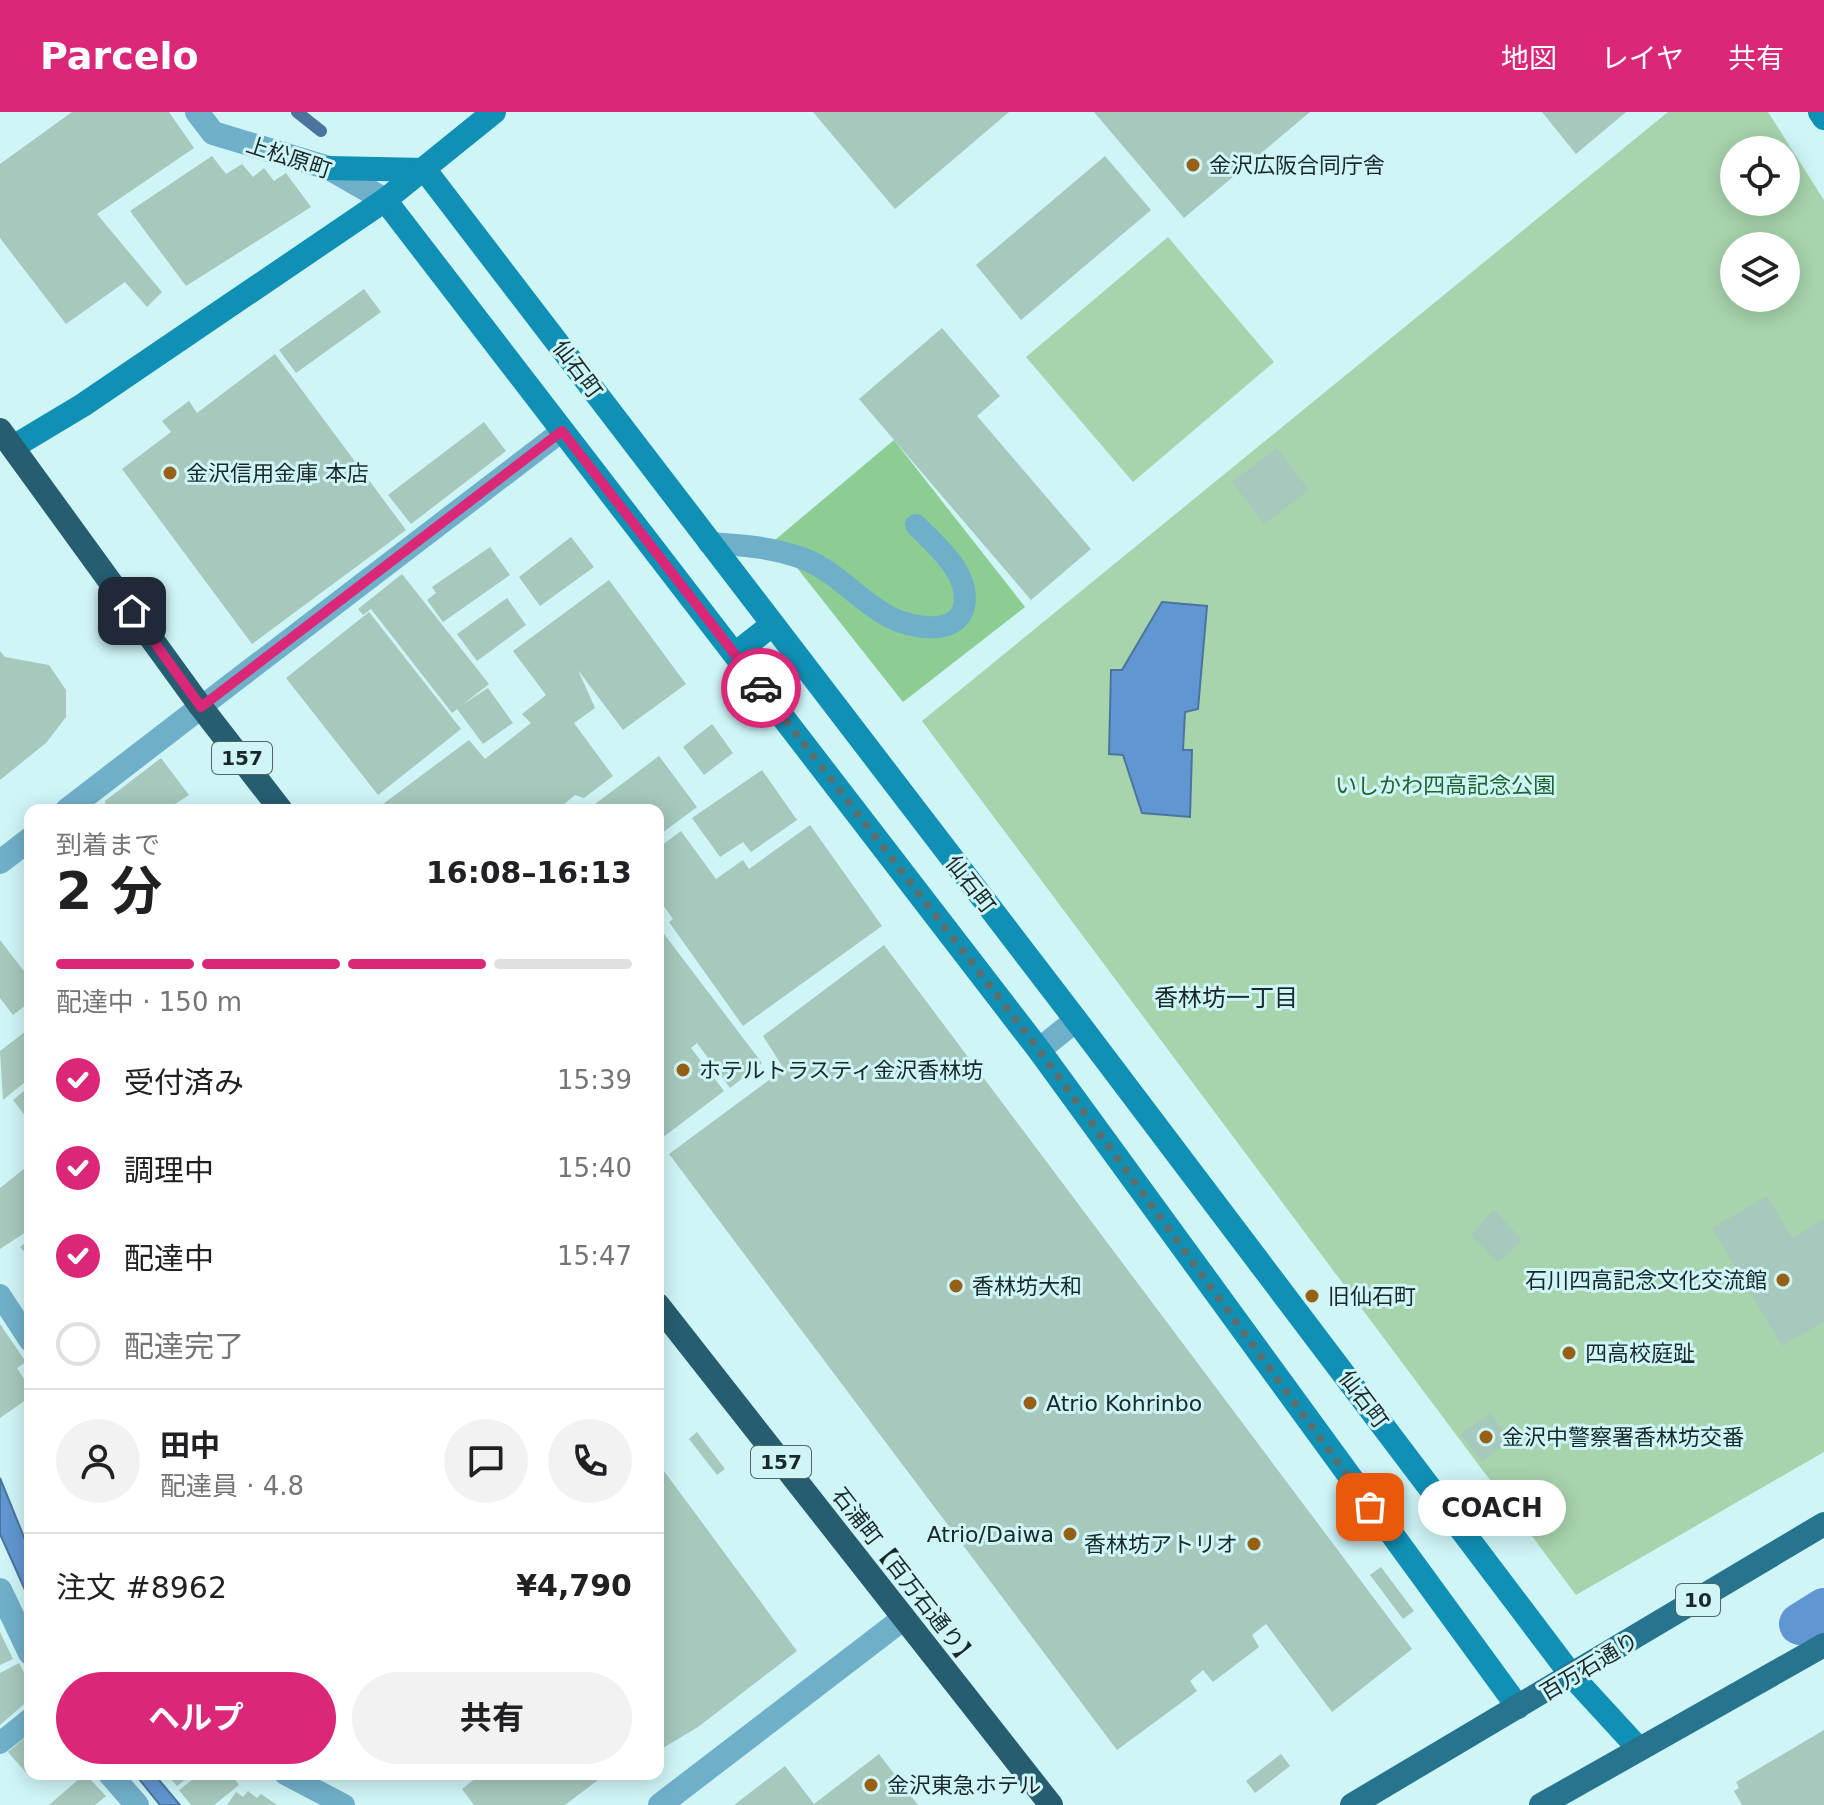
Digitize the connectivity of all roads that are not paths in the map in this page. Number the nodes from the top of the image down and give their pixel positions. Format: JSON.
{"nodes":[{"id":1,"x":494,"y":112,"type":"edge"},
{"id":2,"x":1820,"y":112,"type":"edge"},
{"id":3,"x":204,"y":115,"type":"edge"},
{"id":4,"x":1824,"y":118,"type":"edge"},
{"id":5,"x":329,"y":168,"type":"junction"},
{"id":6,"x":425,"y":170,"type":"junction"},
{"id":7,"x":385,"y":200,"type":"junction"},
{"id":8,"x":562,"y":431,"type":"junction"},
{"id":9,"x":4,"y":444,"type":"edge"},
{"id":10,"x":916,"y":525,"type":"dead end"},
{"id":11,"x":709,"y":543,"type":"junction"},
{"id":12,"x":772,"y":625,"type":"junction"},
{"id":13,"x":735,"y":654,"type":"junction"},
{"id":14,"x":201,"y":707,"type":"junction"},
{"id":15,"x":75,"y":804,"type":"edge"},
{"id":16,"x":276,"y":804,"type":"edge"},
{"id":17,"x":24,"y":844,"type":"edge"},
{"id":18,"x":0,"y":862,"type":"edge"},
{"id":19,"x":1076,"y":1020,"type":"junction"},
{"id":20,"x":1039,"y":1050,"type":"junction"},
{"id":21,"x":0,"y":1295,"type":"edge"},
{"id":22,"x":664,"y":1313,"type":"edge"},
{"id":23,"x":24,"y":1332,"type":"edge"},
{"id":24,"x":1824,"y":1524,"type":"edge"},
{"id":25,"x":0,"y":1590,"type":"edge"},
{"id":26,"x":904,"y":1618,"type":"junction"},
{"id":27,"x":24,"y":1640,"type":"edge"},
{"id":28,"x":1824,"y":1645,"type":"edge"},
{"id":29,"x":1572,"y":1676,"type":"junction"},
{"id":30,"x":1518,"y":1707,"type":"junction"},
{"id":31,"x":24,"y":1724,"type":"edge"},
{"id":32,"x":0,"y":1743,"type":"edge"},
{"id":33,"x":1639,"y":1749,"type":"junction"},
{"id":34,"x":115,"y":1780,"type":"edge"},
{"id":35,"x":296,"y":1780,"type":"edge"},
{"id":36,"x":1378,"y":1799,"type":"edge"},
{"id":37,"x":137,"y":1805,"type":"edge"},
{"id":38,"x":344,"y":1805,"type":"edge"},
{"id":39,"x":660,"y":1805,"type":"edge"},
{"id":40,"x":1051,"y":1805,"type":"edge"},
{"id":41,"x":1352,"y":1805,"type":"edge"},
{"id":42,"x":1541,"y":1805,"type":"edge"}],
"edges":[{"from":1,"to":6,"type":"street"},
{"from":2,"to":4,"type":"street"},
{"from":3,"to":5,"type":"street","name":"上松原町"},
{"from":5,"to":6,"type":"street"},
{"from":5,"to":7,"type":"street","name":"上松原町"},
{"from":6,"to":7,"type":"street"},
{"from":6,"to":11,"type":"street","name":"仙石町"},
{"from":7,"to":8,"type":"street"},
{"from":7,"to":9,"type":"street"},
{"from":8,"to":13,"type":"street"},
{"from":8,"to":14,"type":"lane"},
{"from":9,"to":14,"type":"highway","number":"157"},
{"from":10,"to":11,"type":"lane"},
{"from":11,"to":12,"type":"street","name":"仙石町"},
{"from":12,"to":13,"type":"street"},
{"from":12,"to":19,"type":"street","name":"仙石町"},
{"from":13,"to":20,"type":"street"},
{"from":14,"to":15,"type":"street"},
{"from":14,"to":16,"type":"highway","number":"157"},
{"from":17,"to":18,"type":"street"},
{"from":19,"to":20,"type":"street"},
{"from":19,"to":29,"type":"street","name":"仙石町"},
{"from":20,"to":30,"type":"street"},
{"from":21,"to":23,"type":"lane"},
{"from":22,"to":26,"type":"highway","name":"石浦町【百万石通り】","number":"157"},
{"from":24,"to":29,"type":"main road","name":"百万石通り","number":"10"},
{"from":25,"to":27,"type":"street"},
{"from":26,"to":39,"type":"street"},
{"from":26,"to":40,"type":"highway","name":"石浦町【百万石通り】","number":"157"},
{"from":28,"to":33,"type":"main road"},
{"from":29,"to":30,"type":"main road","name":"百万石通り","number":"10"},
{"from":29,"to":33,"type":"street","name":"仙石町"},
{"from":30,"to":36,"type":"main road","name":"百万石通り","number":"10"},
{"from":31,"to":32,"type":"lane"},
{"from":33,"to":42,"type":"main road"},
{"from":34,"to":37,"type":"street"},
{"from":35,"to":38,"type":"lane"},
{"from":36,"to":41,"type":"main road","name":"百万石通り","number":"10"}]}
